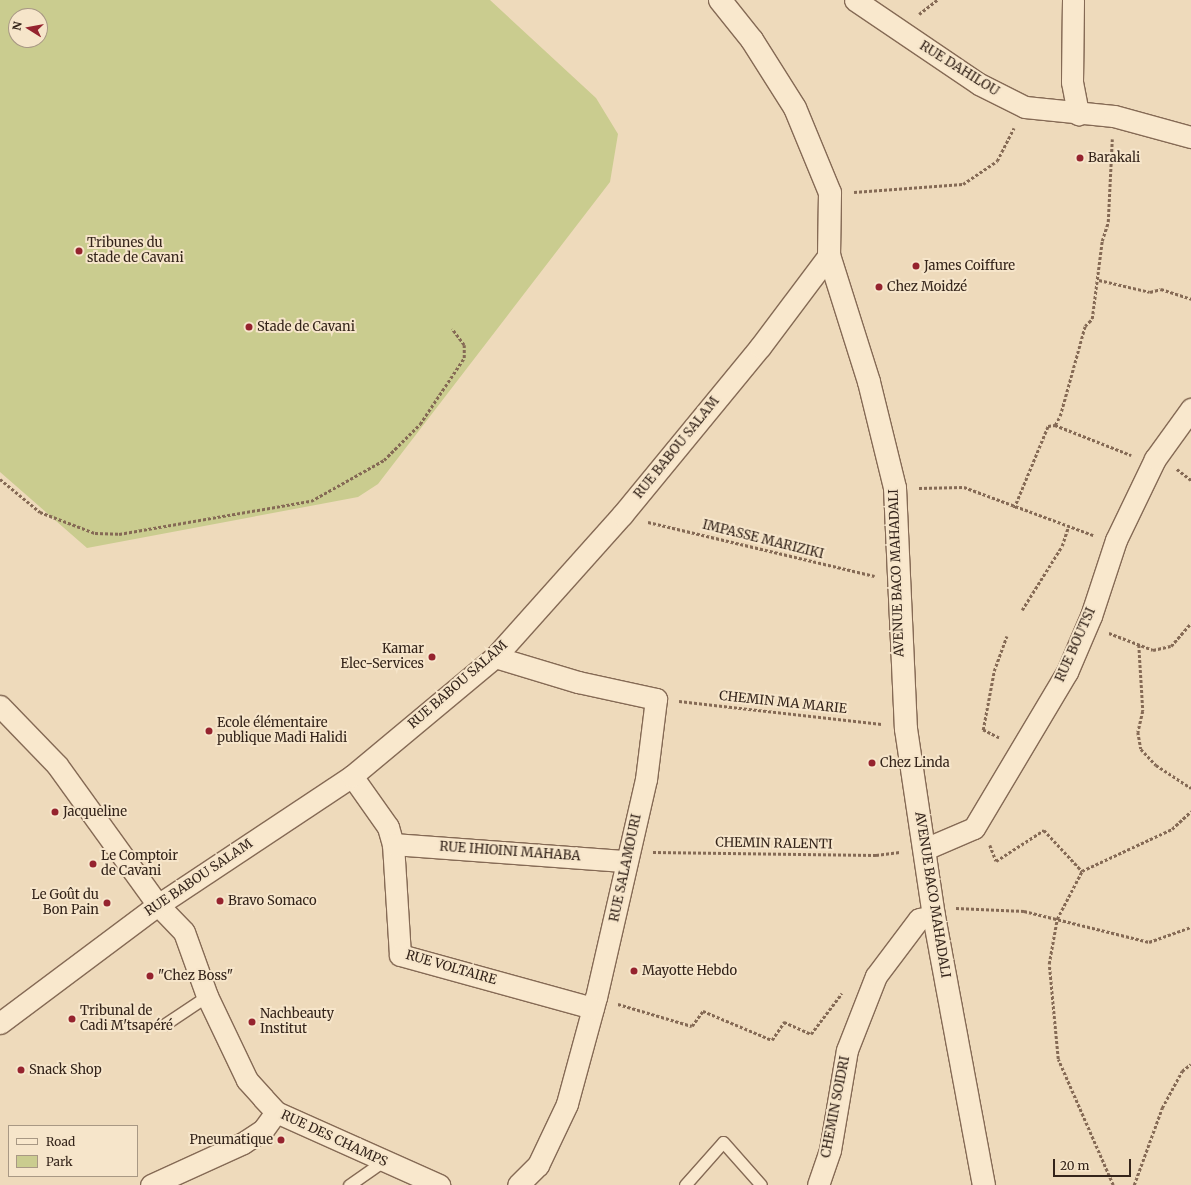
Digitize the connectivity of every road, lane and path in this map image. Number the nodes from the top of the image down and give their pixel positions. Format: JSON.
{"nodes":[{"id":1,"x":720,"y":0,"type":"edge"},
{"id":2,"x":855,"y":0,"type":"edge"},
{"id":3,"x":1073,"y":0,"type":"edge"},
{"id":4,"x":1025,"y":106,"type":"junction"},
{"id":5,"x":1078,"y":114,"type":"junction"},
{"id":6,"x":1114,"y":116,"type":"junction"},
{"id":7,"x":1191,"y":137,"type":"edge"},
{"id":8,"x":830,"y":193,"type":"junction"},
{"id":9,"x":829,"y":255,"type":"junction"},
{"id":10,"x":1099,"y":280,"type":"junction"},
{"id":11,"x":1191,"y":299,"type":"edge"},
{"id":12,"x":452,"y":329,"type":"dead end"},
{"id":13,"x":1191,"y":409,"type":"edge"},
{"id":14,"x":1055,"y":425,"type":"junction"},
{"id":15,"x":1155,"y":459,"type":"junction"},
{"id":16,"x":0,"y":479,"type":"edge"},
{"id":17,"x":895,"y":488,"type":"junction"},
{"id":18,"x":1014,"y":508,"type":"junction"},
{"id":19,"x":622,"y":515,"type":"junction"},
{"id":20,"x":1068,"y":528,"type":"junction"},
{"id":21,"x":1116,"y":540,"type":"junction"},
{"id":22,"x":899,"y":580,"type":"junction"},
{"id":23,"x":1022,"y":610,"type":"dead end"},
{"id":24,"x":1088,"y":623,"type":"junction"},
{"id":25,"x":1191,"y":623,"type":"edge"},
{"id":26,"x":1007,"y":636,"type":"dead end"},
{"id":27,"x":1139,"y":645,"type":"junction"},
{"id":28,"x":495,"y":657,"type":"junction"},
{"id":29,"x":656,"y":699,"type":"junction"},
{"id":30,"x":0,"y":706,"type":"edge"},
{"id":31,"x":906,"y":729,"type":"junction"},
{"id":32,"x":1019,"y":748,"type":"junction"},
{"id":33,"x":352,"y":776,"type":"junction"},
{"id":34,"x":1191,"y":788,"type":"edge"},
{"id":35,"x":1191,"y":811,"type":"edge"},
{"id":36,"x":974,"y":828,"type":"junction"},
{"id":37,"x":393,"y":844,"type":"junction"},
{"id":38,"x":925,"y":849,"type":"junction"},
{"id":39,"x":626,"y":862,"type":"junction"},
{"id":40,"x":1082,"y":871,"type":"junction"},
{"id":41,"x":158,"y":904,"type":"junction"},
{"id":42,"x":933,"y":911,"type":"junction"},
{"id":43,"x":1057,"y":919,"type":"junction"},
{"id":44,"x":1191,"y":927,"type":"edge"},
{"id":45,"x":843,"y":992,"type":"dead end"},
{"id":46,"x":207,"y":996,"type":"junction"},
{"id":47,"x":595,"y":1003,"type":"junction"},
{"id":48,"x":0,"y":1023,"type":"edge"},
{"id":49,"x":165,"y":1024,"type":"dead end"},
{"id":50,"x":1191,"y":1064,"type":"edge"},
{"id":51,"x":276,"y":1112,"type":"junction"},
{"id":52,"x":382,"y":1162,"type":"junction"},
{"id":53,"x":981,"y":1183,"type":"edge"},
{"id":54,"x":151,"y":1185,"type":"edge"},
{"id":55,"x":349,"y":1185,"type":"edge"},
{"id":56,"x":439,"y":1185,"type":"edge"},
{"id":57,"x":518,"y":1185,"type":"edge"},
{"id":58,"x":685,"y":1185,"type":"edge"},
{"id":59,"x":761,"y":1185,"type":"edge"},
{"id":60,"x":818,"y":1185,"type":"edge"},
{"id":61,"x":1113,"y":1185,"type":"edge"},
{"id":62,"x":1134,"y":1185,"type":"edge"}],
"edges":[{"from":1,"to":8,"type":"street","name":"AVENUE BACO MAHADALI"},
{"from":2,"to":4,"type":"street","name":"RUE DAHILOU"},
{"from":3,"to":5,"type":"street"},
{"from":4,"to":5,"type":"street","name":"RUE DAHILOU"},
{"from":4,"to":8,"type":"path"},
{"from":5,"to":6,"type":"street","name":"RUE DAHILOU"},
{"from":6,"to":7,"type":"street","name":"RUE DAHILOU"},
{"from":6,"to":10,"type":"path"},
{"from":8,"to":9,"type":"street","name":"AVENUE BACO MAHADALI"},
{"from":9,"to":17,"type":"street","name":"AVENUE BACO MAHADALI"},
{"from":9,"to":19,"type":"street","name":"RUE BABOU SALAM"},
{"from":10,"to":11,"type":"path"},
{"from":10,"to":14,"type":"path"},
{"from":12,"to":16,"type":"path"},
{"from":13,"to":15,"type":"street","name":"RUE BOUTSI"},
{"from":14,"to":15,"type":"path"},
{"from":14,"to":18,"type":"path"},
{"from":15,"to":21,"type":"street","name":"RUE BOUTSI"},
{"from":17,"to":18,"type":"path"},
{"from":17,"to":22,"type":"street","name":"AVENUE BACO MAHADALI"},
{"from":18,"to":20,"type":"path"},
{"from":19,"to":22,"type":"path","name":"IMPASSE MARIZIKI"},
{"from":19,"to":28,"type":"street","name":"RUE BABOU SALAM"},
{"from":20,"to":21,"type":"path"},
{"from":20,"to":23,"type":"path"},
{"from":21,"to":24,"type":"street","name":"RUE BOUTSI"},
{"from":22,"to":31,"type":"street","name":"AVENUE BACO MAHADALI"},
{"from":24,"to":27,"type":"path"},
{"from":24,"to":32,"type":"street","name":"RUE BOUTSI"},
{"from":25,"to":27,"type":"path"},
{"from":26,"to":32,"type":"path"},
{"from":27,"to":34,"type":"path"},
{"from":28,"to":29,"type":"street"},
{"from":28,"to":33,"type":"street","name":"RUE BABOU SALAM"},
{"from":29,"to":31,"type":"path","name":"CHEMIN MA MARIE"},
{"from":29,"to":39,"type":"street","name":"RUE SALAMOURI"},
{"from":30,"to":41,"type":"street","name":"RUE DES CHAMPS"},
{"from":31,"to":38,"type":"street","name":"AVENUE BACO MAHADALI"},
{"from":32,"to":36,"type":"street","name":"RUE BOUTSI"},
{"from":33,"to":37,"type":"street","name":"RUE VOLTAIRE"},
{"from":33,"to":41,"type":"street","name":"RUE BABOU SALAM"},
{"from":35,"to":40,"type":"path"},
{"from":36,"to":38,"type":"street"},
{"from":36,"to":40,"type":"path"},
{"from":37,"to":39,"type":"street","name":"RUE IHIOINI MAHABA"},
{"from":37,"to":47,"type":"street","name":"RUE VOLTAIRE"},
{"from":38,"to":39,"type":"path","name":"CHEMIN RALENTI"},
{"from":38,"to":42,"type":"street","name":"AVENUE BACO MAHADALI"},
{"from":39,"to":47,"type":"street","name":"RUE SALAMOURI"},
{"from":40,"to":43,"type":"path"},
{"from":41,"to":46,"type":"street","name":"RUE DES CHAMPS"},
{"from":41,"to":48,"type":"street","name":"RUE BABOU SALAM"},
{"from":42,"to":43,"type":"path"},
{"from":42,"to":53,"type":"street","name":"AVENUE BACO MAHADALI"},
{"from":42,"to":60,"type":"street","name":"CHEMIN SOIDRI"},
{"from":43,"to":44,"type":"path"},
{"from":43,"to":61,"type":"path"},
{"from":45,"to":47,"type":"path"},
{"from":46,"to":49,"type":"lane"},
{"from":46,"to":51,"type":"street","name":"RUE DES CHAMPS"},
{"from":47,"to":57,"type":"street","name":"RUE SALAMOURI"},
{"from":50,"to":62,"type":"path"},
{"from":51,"to":52,"type":"street","name":"RUE DES CHAMPS"},
{"from":51,"to":54,"type":"street"},
{"from":52,"to":55,"type":"lane"},
{"from":52,"to":56,"type":"street","name":"RUE DES CHAMPS"},
{"from":58,"to":59,"type":"lane"}]}
